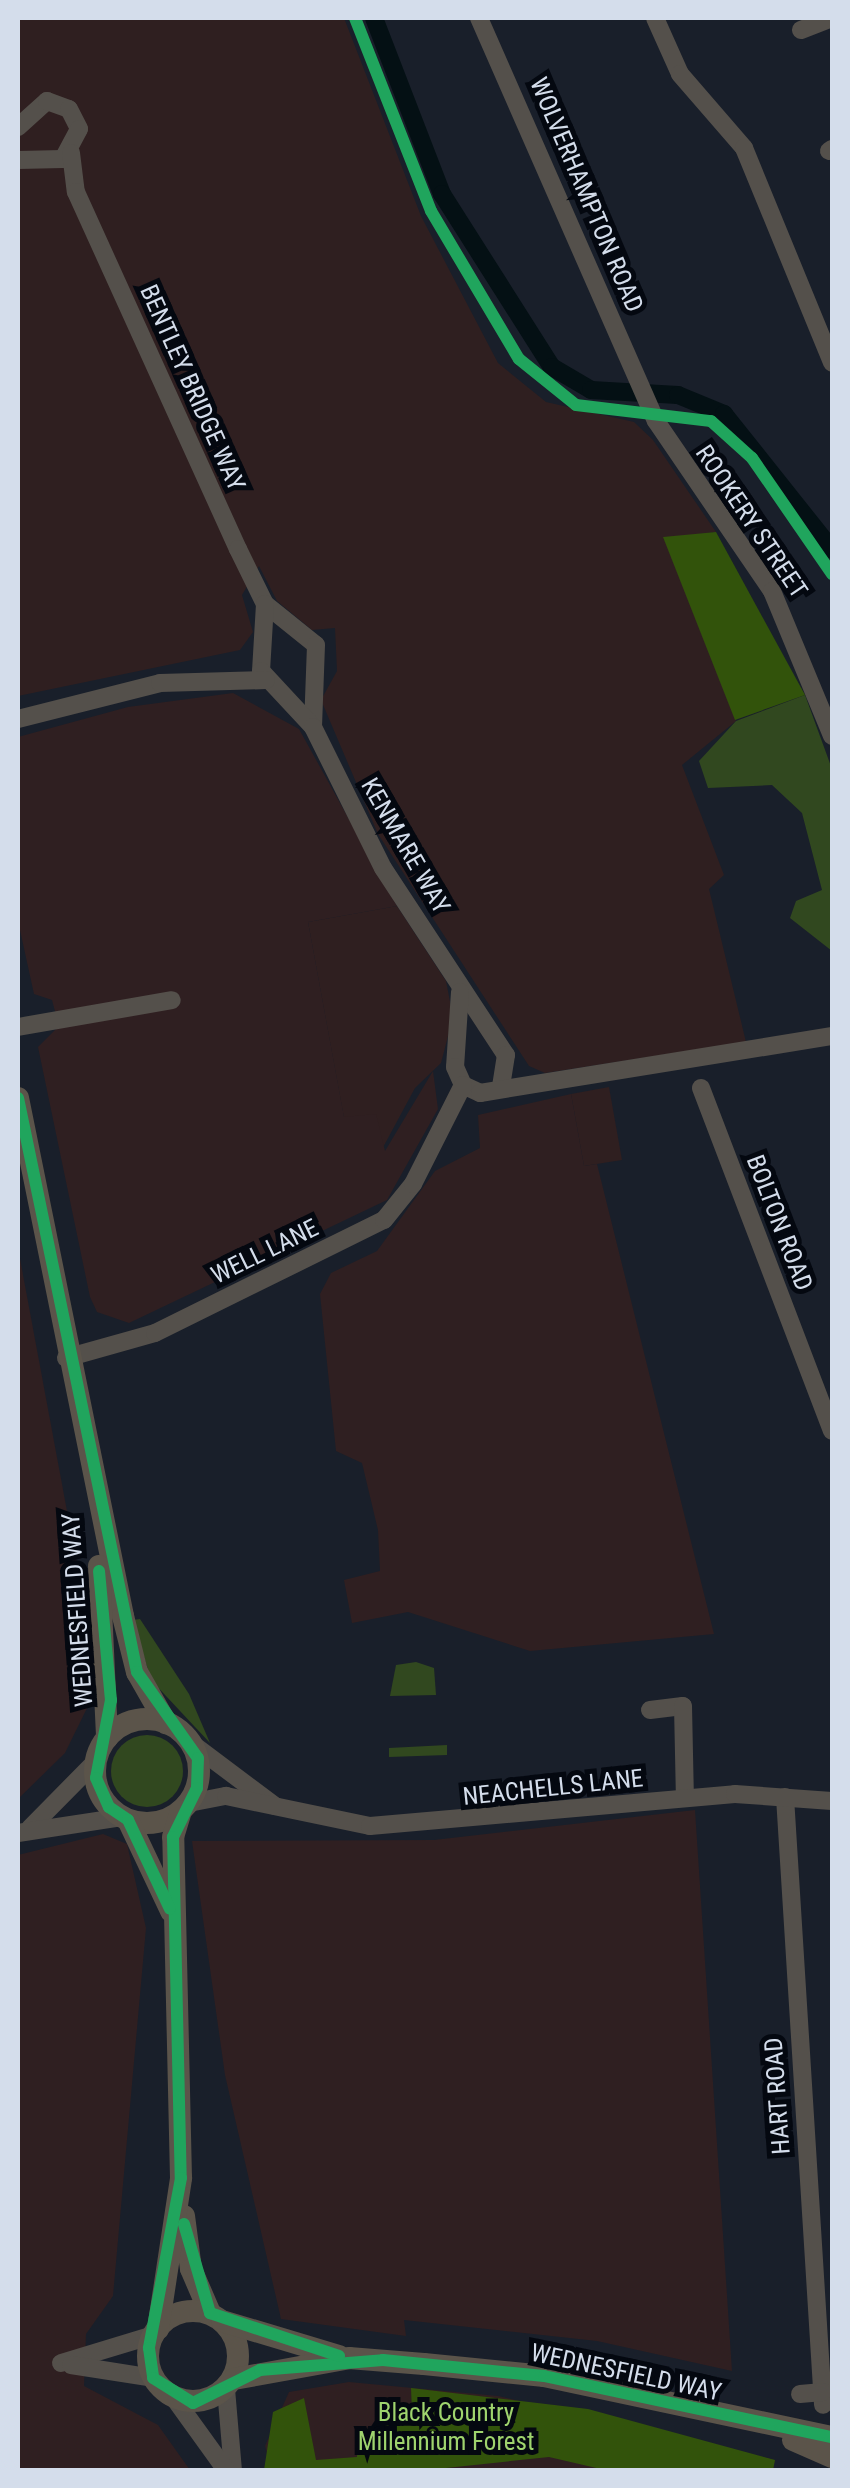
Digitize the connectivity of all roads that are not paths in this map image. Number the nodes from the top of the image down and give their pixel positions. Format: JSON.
{"nodes":[{"id":1,"x":479,"y":18,"type":"edge"},
{"id":2,"x":655,"y":18,"type":"edge"},
{"id":3,"x":832,"y":18,"type":"edge"},
{"id":4,"x":800,"y":30,"type":"dead end"},
{"id":5,"x":18,"y":126,"type":"edge"},
{"id":6,"x":71,"y":153,"type":"junction"},
{"id":7,"x":32,"y":160,"type":"edge"},
{"id":8,"x":76,"y":192,"type":"junction"},
{"id":9,"x":831,"y":358,"type":"edge"},
{"id":10,"x":644,"y":394,"type":"joint"},
{"id":11,"x":266,"y":604,"type":"junction"},
{"id":12,"x":293,"y":629,"type":"junction"},
{"id":13,"x":263,"y":646,"type":"junction"},
{"id":14,"x":231,"y":675,"type":"junction"},
{"id":15,"x":314,"y":679,"type":"junction"},
{"id":16,"x":272,"y":684,"type":"junction"},
{"id":17,"x":22,"y":715,"type":"edge"},
{"id":18,"x":313,"y":727,"type":"junction"},
{"id":19,"x":832,"y":736,"type":"edge"},
{"id":20,"x":460,"y":986,"type":"junction"},
{"id":21,"x":172,"y":1000,"type":"dead end"},
{"id":22,"x":18,"y":1027,"type":"edge"},
{"id":23,"x":832,"y":1036,"type":"edge"},
{"id":24,"x":495,"y":1042,"type":"junction"},
{"id":25,"x":460,"y":1051,"type":"junction"},
{"id":26,"x":504,"y":1078,"type":"junction"},
{"id":27,"x":701,"y":1088,"type":"dead end"},
{"id":28,"x":471,"y":1089,"type":"junction"},
{"id":29,"x":18,"y":1098,"type":"edge"},
{"id":30,"x":66,"y":1358,"type":"junction"},
{"id":31,"x":832,"y":1431,"type":"edge"},
{"id":32,"x":91,"y":1478,"type":"junction"},
{"id":33,"x":650,"y":1710,"type":"dead end"},
{"id":34,"x":166,"y":1723,"type":"junction"},
{"id":35,"x":107,"y":1738,"type":"junction"},
{"id":36,"x":191,"y":1744,"type":"junction"},
{"id":37,"x":96,"y":1762,"type":"junction"},
{"id":38,"x":784,"y":1796,"type":"junction"},
{"id":39,"x":685,"y":1798,"type":"junction"},
{"id":40,"x":832,"y":1802,"type":"edge"},
{"id":41,"x":185,"y":1807,"type":"junction"},
{"id":42,"x":282,"y":1810,"type":"junction"},
{"id":43,"x":125,"y":1818,"type":"junction"},
{"id":44,"x":24,"y":1831,"type":"edge"},
{"id":45,"x":176,"y":1923,"type":"junction"},
{"id":46,"x":180,"y":2178,"type":"junction"},
{"id":47,"x":216,"y":2317,"type":"junction"},
{"id":48,"x":156,"y":2332,"type":"junction"},
{"id":49,"x":349,"y":2358,"type":"junction"},
{"id":50,"x":153,"y":2378,"type":"junction"},
{"id":51,"x":230,"y":2384,"type":"junction"},
{"id":52,"x":800,"y":2394,"type":"dead end"},
{"id":53,"x":174,"y":2398,"type":"junction"},
{"id":54,"x":762,"y":2426,"type":"junction"},
{"id":55,"x":832,"y":2437,"type":"edge"},
{"id":56,"x":832,"y":2457,"type":"edge"},
{"id":57,"x":230,"y":2470,"type":"edge"}],
"edges":[{"from":1,"to":10,"type":"street","name":"WOLVERHAMPTON ROAD"},
{"from":2,"to":9,"type":"street"},
{"from":3,"to":4,"type":"street"},
{"from":5,"to":6,"type":"street"},
{"from":5,"to":7,"type":"street"},
{"from":6,"to":7,"type":"street"},
{"from":6,"to":8,"type":"street"},
{"from":7,"to":8,"type":"street"},
{"from":8,"to":11,"type":"street","name":"BENTLEY BRIDGE WAY"},
{"from":10,"to":19,"type":"street","name":"ROOKERY STREET"},
{"from":11,"to":12,"type":"street"},
{"from":11,"to":13,"type":"street"},
{"from":12,"to":13,"type":"street"},
{"from":12,"to":15,"type":"street"},
{"from":13,"to":14,"type":"street"},
{"from":13,"to":16,"type":"street"},
{"from":14,"to":16,"type":"street"},
{"from":14,"to":17,"type":"street"},
{"from":15,"to":16,"type":"street"},
{"from":15,"to":18,"type":"street"},
{"from":16,"to":18,"type":"street"},
{"from":18,"to":20,"type":"street","name":"KENMARE WAY"},
{"from":20,"to":24,"type":"street","name":"KENMARE WAY"},
{"from":20,"to":25,"type":"street"},
{"from":21,"to":22,"type":"street"},
{"from":23,"to":26,"type":"street"},
{"from":24,"to":25,"type":"street"},
{"from":24,"to":26,"type":"street","name":"KENMARE WAY"},
{"from":25,"to":28,"type":"street"},
{"from":26,"to":28,"type":"street"},
{"from":27,"to":31,"type":"street","name":"BOLTON ROAD"},
{"from":28,"to":30,"type":"street","name":"WELL LANE"},
{"from":29,"to":30,"type":"main road","name":"WEDNESFIELD WAY"},
{"from":30,"to":32,"type":"main road","name":"WEDNESFIELD WAY"},
{"from":32,"to":34,"type":"main road","name":"WEDNESFIELD WAY"},
{"from":32,"to":35,"type":"main road","name":"WEDNESFIELD WAY"},
{"from":33,"to":39,"type":"street"},
{"from":34,"to":35,"type":"main road"},
{"from":34,"to":36,"type":"main road"},
{"from":35,"to":37,"type":"main road"},
{"from":36,"to":41,"type":"main road"},
{"from":36,"to":42,"type":"street","name":"NEACHELLS LANE"},
{"from":37,"to":43,"type":"main road"},
{"from":37,"to":44,"type":"street"},
{"from":38,"to":39,"type":"street","name":"NEACHELLS LANE"},
{"from":38,"to":40,"type":"street","name":"NEACHELLS LANE"},
{"from":38,"to":52,"type":"street","name":"HART ROAD"},
{"from":39,"to":42,"type":"street","name":"NEACHELLS LANE"},
{"from":41,"to":42,"type":"street","name":"NEACHELLS LANE"},
{"from":41,"to":43,"type":"main road"},
{"from":41,"to":45,"type":"main road"},
{"from":43,"to":44,"type":"street"},
{"from":43,"to":45,"type":"main road"},
{"from":45,"to":46,"type":"main road"},
{"from":46,"to":47,"type":"main road"},
{"from":46,"to":48,"type":"main road"},
{"from":47,"to":48,"type":"main road"},
{"from":47,"to":49,"type":"main road","name":"WEDNESFIELD WAY"},
{"from":47,"to":51,"type":"main road"},
{"from":48,"to":50,"type":"main road"},
{"from":48,"to":50,"type":"street"},
{"from":49,"to":51,"type":"main road","name":"WEDNESFIELD WAY"},
{"from":49,"to":54,"type":"main road","name":"WEDNESFIELD WAY"},
{"from":50,"to":53,"type":"main road"},
{"from":51,"to":53,"type":"main road"},
{"from":51,"to":57,"type":"street"},
{"from":53,"to":57,"type":"street"},
{"from":54,"to":55,"type":"main road","name":"WEDNESFIELD WAY"},
{"from":54,"to":56,"type":"main road","name":"WEDNESFIELD WAY"}]}
